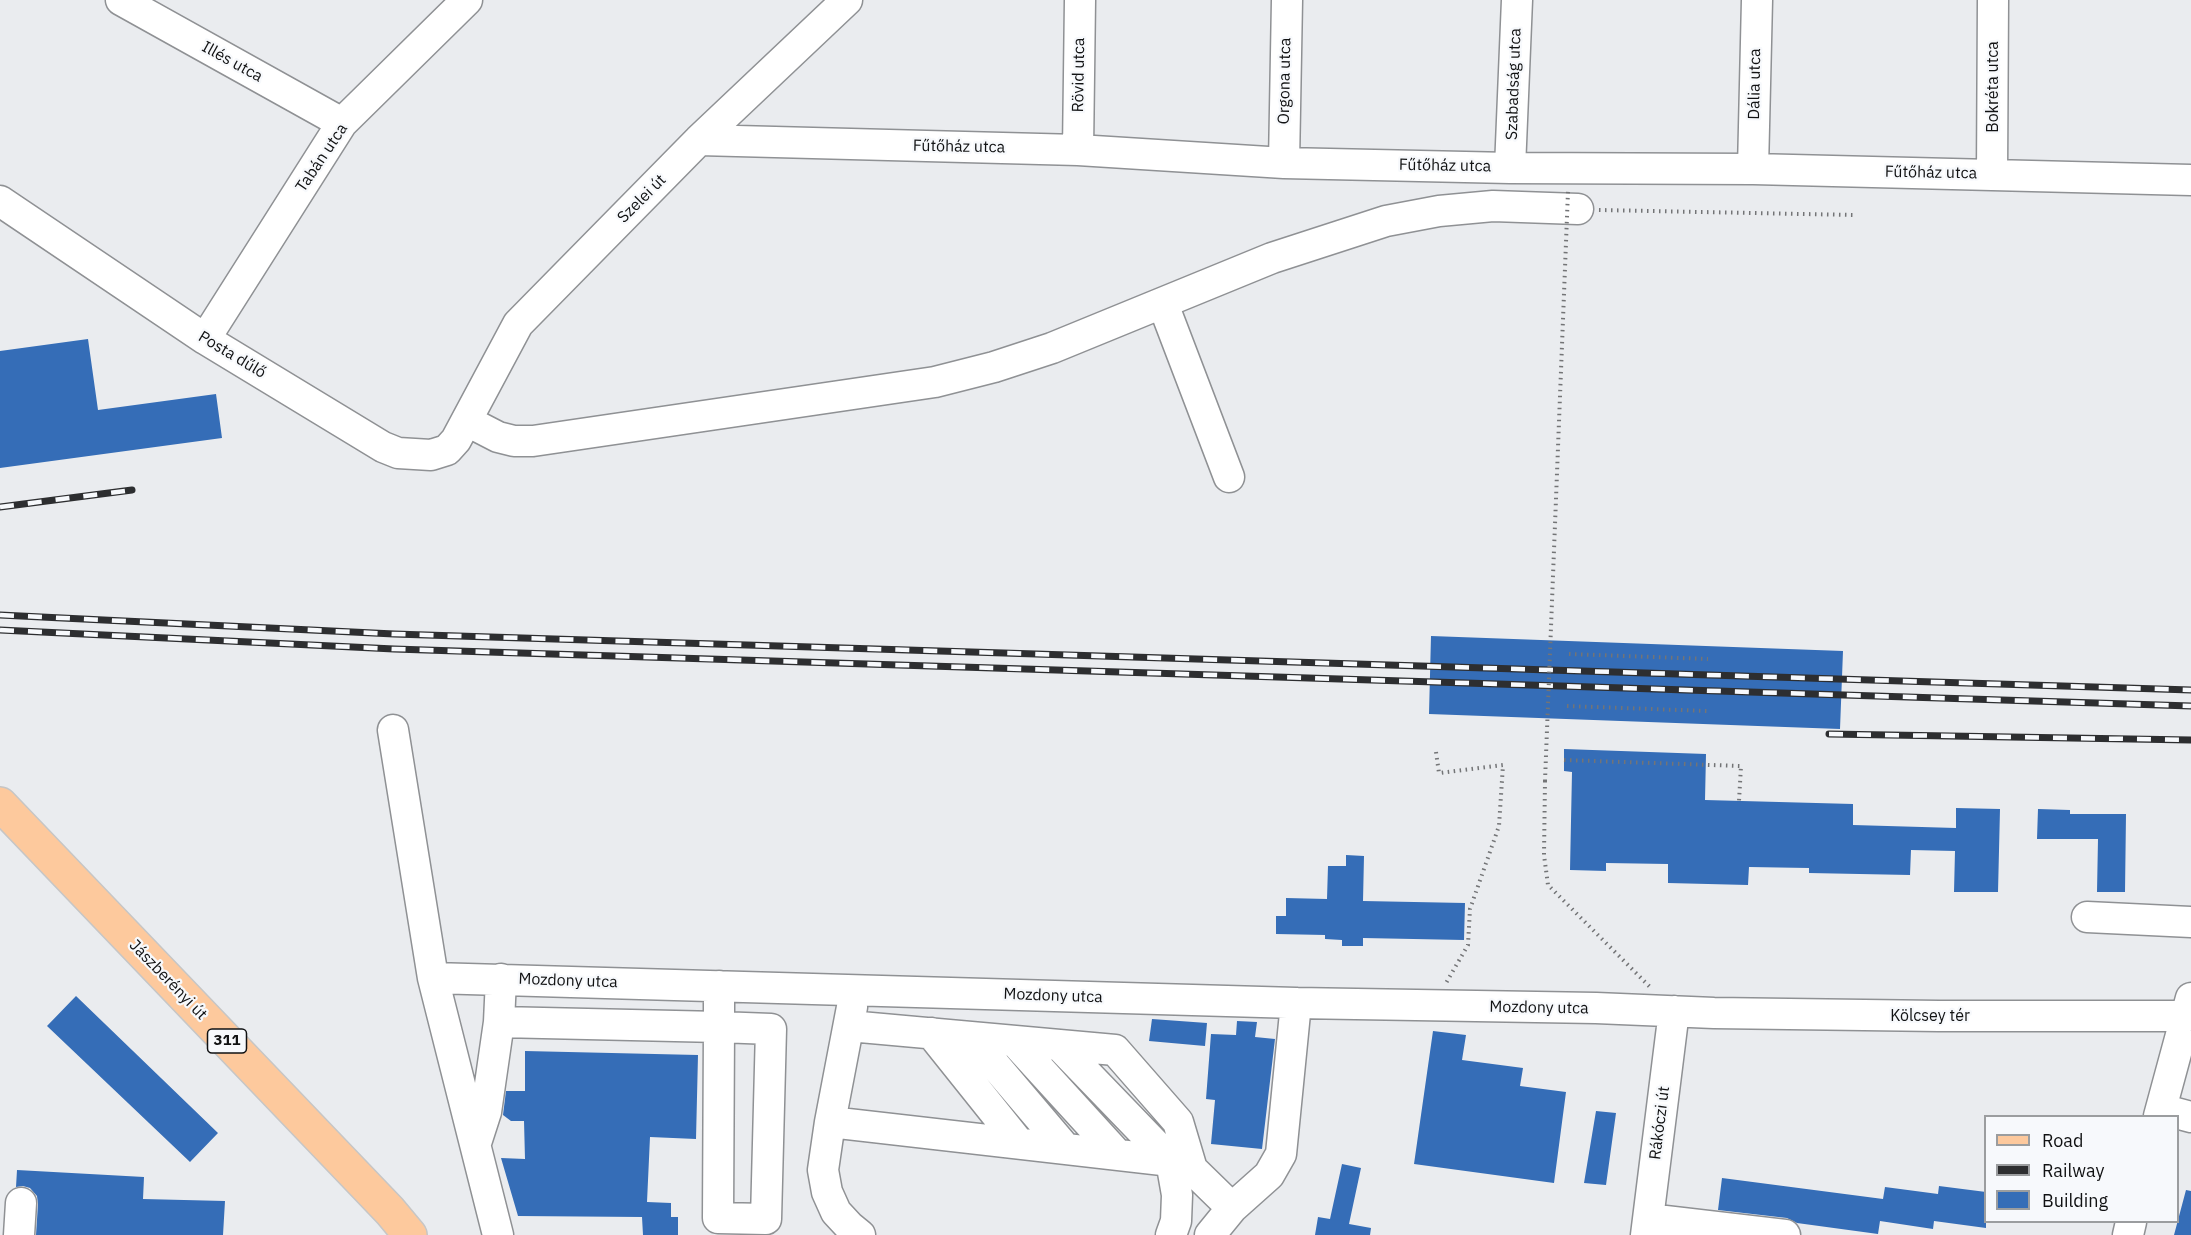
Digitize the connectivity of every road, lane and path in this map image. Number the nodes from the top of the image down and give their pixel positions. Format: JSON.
{"nodes":[{"id":1,"x":121,"y":0,"type":"edge"},
{"id":2,"x":467,"y":0,"type":"edge"},
{"id":3,"x":847,"y":0,"type":"edge"},
{"id":4,"x":1080,"y":0,"type":"edge"},
{"id":5,"x":1287,"y":0,"type":"edge"},
{"id":6,"x":1517,"y":0,"type":"edge"},
{"id":7,"x":1757,"y":0,"type":"edge"},
{"id":8,"x":1993,"y":0,"type":"edge"},
{"id":9,"x":342,"y":123,"type":"junction"},
{"id":10,"x":699,"y":140,"type":"junction"},
{"id":11,"x":1078,"y":150,"type":"junction"},
{"id":12,"x":1284,"y":163,"type":"junction"},
{"id":13,"x":1510,"y":168,"type":"junction"},
{"id":14,"x":1753,"y":168,"type":"junction"},
{"id":15,"x":1992,"y":175,"type":"junction"},
{"id":16,"x":2191,"y":180,"type":"edge"},
{"id":17,"x":1573,"y":200,"type":"junction"},
{"id":18,"x":0,"y":201,"type":"edge"},
{"id":19,"x":1854,"y":215,"type":"dead end"},
{"id":20,"x":1163,"y":304,"type":"junction"},
{"id":21,"x":205,"y":339,"type":"junction"},
{"id":22,"x":467,"y":421,"type":"junction"},
{"id":23,"x":1229,"y":477,"type":"dead end"},
{"id":24,"x":1569,"y":654,"type":"dead end"},
{"id":25,"x":1708,"y":659,"type":"dead end"},
{"id":26,"x":1567,"y":706,"type":"dead end"},
{"id":27,"x":1707,"y":711,"type":"dead end"},
{"id":28,"x":393,"y":730,"type":"dead end"},
{"id":29,"x":1436,"y":752,"type":"dead end"},
{"id":30,"x":1564,"y":760,"type":"dead end"},
{"id":31,"x":1739,"y":801,"type":"dead end"},
{"id":32,"x":0,"y":804,"type":"edge"},
{"id":33,"x":2087,"y":917,"type":"dead end"},
{"id":34,"x":2191,"y":922,"type":"edge"},
{"id":35,"x":433,"y":978,"type":"junction"},
{"id":36,"x":501,"y":979,"type":"junction"},
{"id":37,"x":719,"y":986,"type":"junction"},
{"id":38,"x":856,"y":990,"type":"junction"},
{"id":39,"x":1296,"y":1003,"type":"junction"},
{"id":40,"x":1433,"y":1006,"type":"junction"},
{"id":41,"x":2189,"y":1007,"type":"edge"},
{"id":42,"x":1674,"y":1011,"type":"junction"},
{"id":43,"x":499,"y":1022,"type":"junction"},
{"id":44,"x":849,"y":1026,"type":"junction"},
{"id":45,"x":719,"y":1027,"type":"junction"},
{"id":46,"x":931,"y":1033,"type":"junction"},
{"id":47,"x":971,"y":1037,"type":"junction"},
{"id":48,"x":1014,"y":1041,"type":"junction"},
{"id":49,"x":2160,"y":1113,"type":"edge"},
{"id":50,"x":2176,"y":1115,"type":"edge"},
{"id":51,"x":830,"y":1122,"type":"junction"},
{"id":52,"x":1019,"y":1143,"type":"junction"},
{"id":53,"x":476,"y":1146,"type":"junction"},
{"id":54,"x":1066,"y":1149,"type":"junction"},
{"id":55,"x":1118,"y":1155,"type":"junction"},
{"id":56,"x":1182,"y":1165,"type":"junction"},
{"id":57,"x":21,"y":1203,"type":"dead end"},
{"id":58,"x":1232,"y":1208,"type":"junction"},
{"id":59,"x":1647,"y":1227,"type":"edge"},
{"id":60,"x":19,"y":1235,"type":"edge"},
{"id":61,"x":410,"y":1235,"type":"edge"},
{"id":62,"x":498,"y":1235,"type":"edge"},
{"id":63,"x":860,"y":1235,"type":"edge"},
{"id":64,"x":1171,"y":1235,"type":"edge"},
{"id":65,"x":1210,"y":1235,"type":"edge"},
{"id":66,"x":1780,"y":1235,"type":"edge"}],
"edges":[{"from":1,"to":9,"type":"street","name":"Illés utca"},
{"from":2,"to":9,"type":"street","name":"Tabán utca"},
{"from":3,"to":10,"type":"street","name":"Szelei út"},
{"from":4,"to":11,"type":"street","name":"Rövid utca"},
{"from":5,"to":12,"type":"street","name":"Orgona utca"},
{"from":6,"to":13,"type":"street","name":"Szabadság utca"},
{"from":7,"to":14,"type":"street","name":"Dália utca"},
{"from":8,"to":15,"type":"street","name":"Bokréta utca"},
{"from":9,"to":21,"type":"street","name":"Tabán utca"},
{"from":10,"to":11,"type":"street","name":"Fűtőház utca"},
{"from":10,"to":22,"type":"street","name":"Szelei út"},
{"from":11,"to":12,"type":"street","name":"Fűtőház utca"},
{"from":12,"to":13,"type":"street","name":"Fűtőház utca"},
{"from":13,"to":14,"type":"street","name":"Fűtőház utca"},
{"from":14,"to":15,"type":"street","name":"Fűtőház utca"},
{"from":15,"to":16,"type":"street","name":"Fűtőház utca"},
{"from":17,"to":19,"type":"path"},
{"from":17,"to":20,"type":"street"},
{"from":17,"to":42,"type":"path","bridge":true},
{"from":18,"to":21,"type":"street","name":"Posta dűlő"},
{"from":20,"to":22,"type":"street"},
{"from":20,"to":23,"type":"street"},
{"from":21,"to":22,"type":"street","name":"Posta dűlő"},
{"from":24,"to":25,"type":"path"},
{"from":26,"to":27,"type":"path"},
{"from":28,"to":35,"type":"street"},
{"from":29,"to":40,"type":"path"},
{"from":30,"to":31,"type":"path"},
{"from":32,"to":61,"type":"main road","name":"Jászberényi út","number":"311"},
{"from":33,"to":34,"type":"street"},
{"from":35,"to":36,"type":"street","name":"Mozdony utca"},
{"from":35,"to":53,"type":"street"},
{"from":36,"to":37,"type":"street","name":"Mozdony utca"},
{"from":36,"to":43,"type":"street"},
{"from":37,"to":38,"type":"street","name":"Mozdony utca"},
{"from":37,"to":45,"type":"street"},
{"from":38,"to":39,"type":"street","name":"Mozdony utca"},
{"from":38,"to":44,"type":"street"},
{"from":39,"to":40,"type":"street","name":"Mozdony utca"},
{"from":39,"to":58,"type":"street"},
{"from":40,"to":42,"type":"street","name":"Mozdony utca"},
{"from":41,"to":42,"type":"street","name":"Kölcsey tér"},
{"from":41,"to":49,"type":"street"},
{"from":42,"to":59,"type":"street","name":"Rákóczi út"},
{"from":43,"to":45,"type":"street"},
{"from":43,"to":53,"type":"street"},
{"from":44,"to":46,"type":"street"},
{"from":44,"to":51,"type":"street"},
{"from":45,"to":45,"type":"street"},
{"from":46,"to":47,"type":"street"},
{"from":46,"to":52,"type":"street"},
{"from":47,"to":48,"type":"street"},
{"from":47,"to":54,"type":"street"},
{"from":48,"to":55,"type":"street"},
{"from":48,"to":56,"type":"street"},
{"from":49,"to":50,"type":"street"},
{"from":51,"to":52,"type":"street"},
{"from":51,"to":63,"type":"street"},
{"from":52,"to":54,"type":"street"},
{"from":53,"to":62,"type":"street"},
{"from":54,"to":55,"type":"street"},
{"from":55,"to":56,"type":"street"},
{"from":56,"to":58,"type":"street"},
{"from":56,"to":64,"type":"street"},
{"from":57,"to":60,"type":"street"},
{"from":58,"to":65,"type":"street"},
{"from":59,"to":66,"type":"street"}]}
